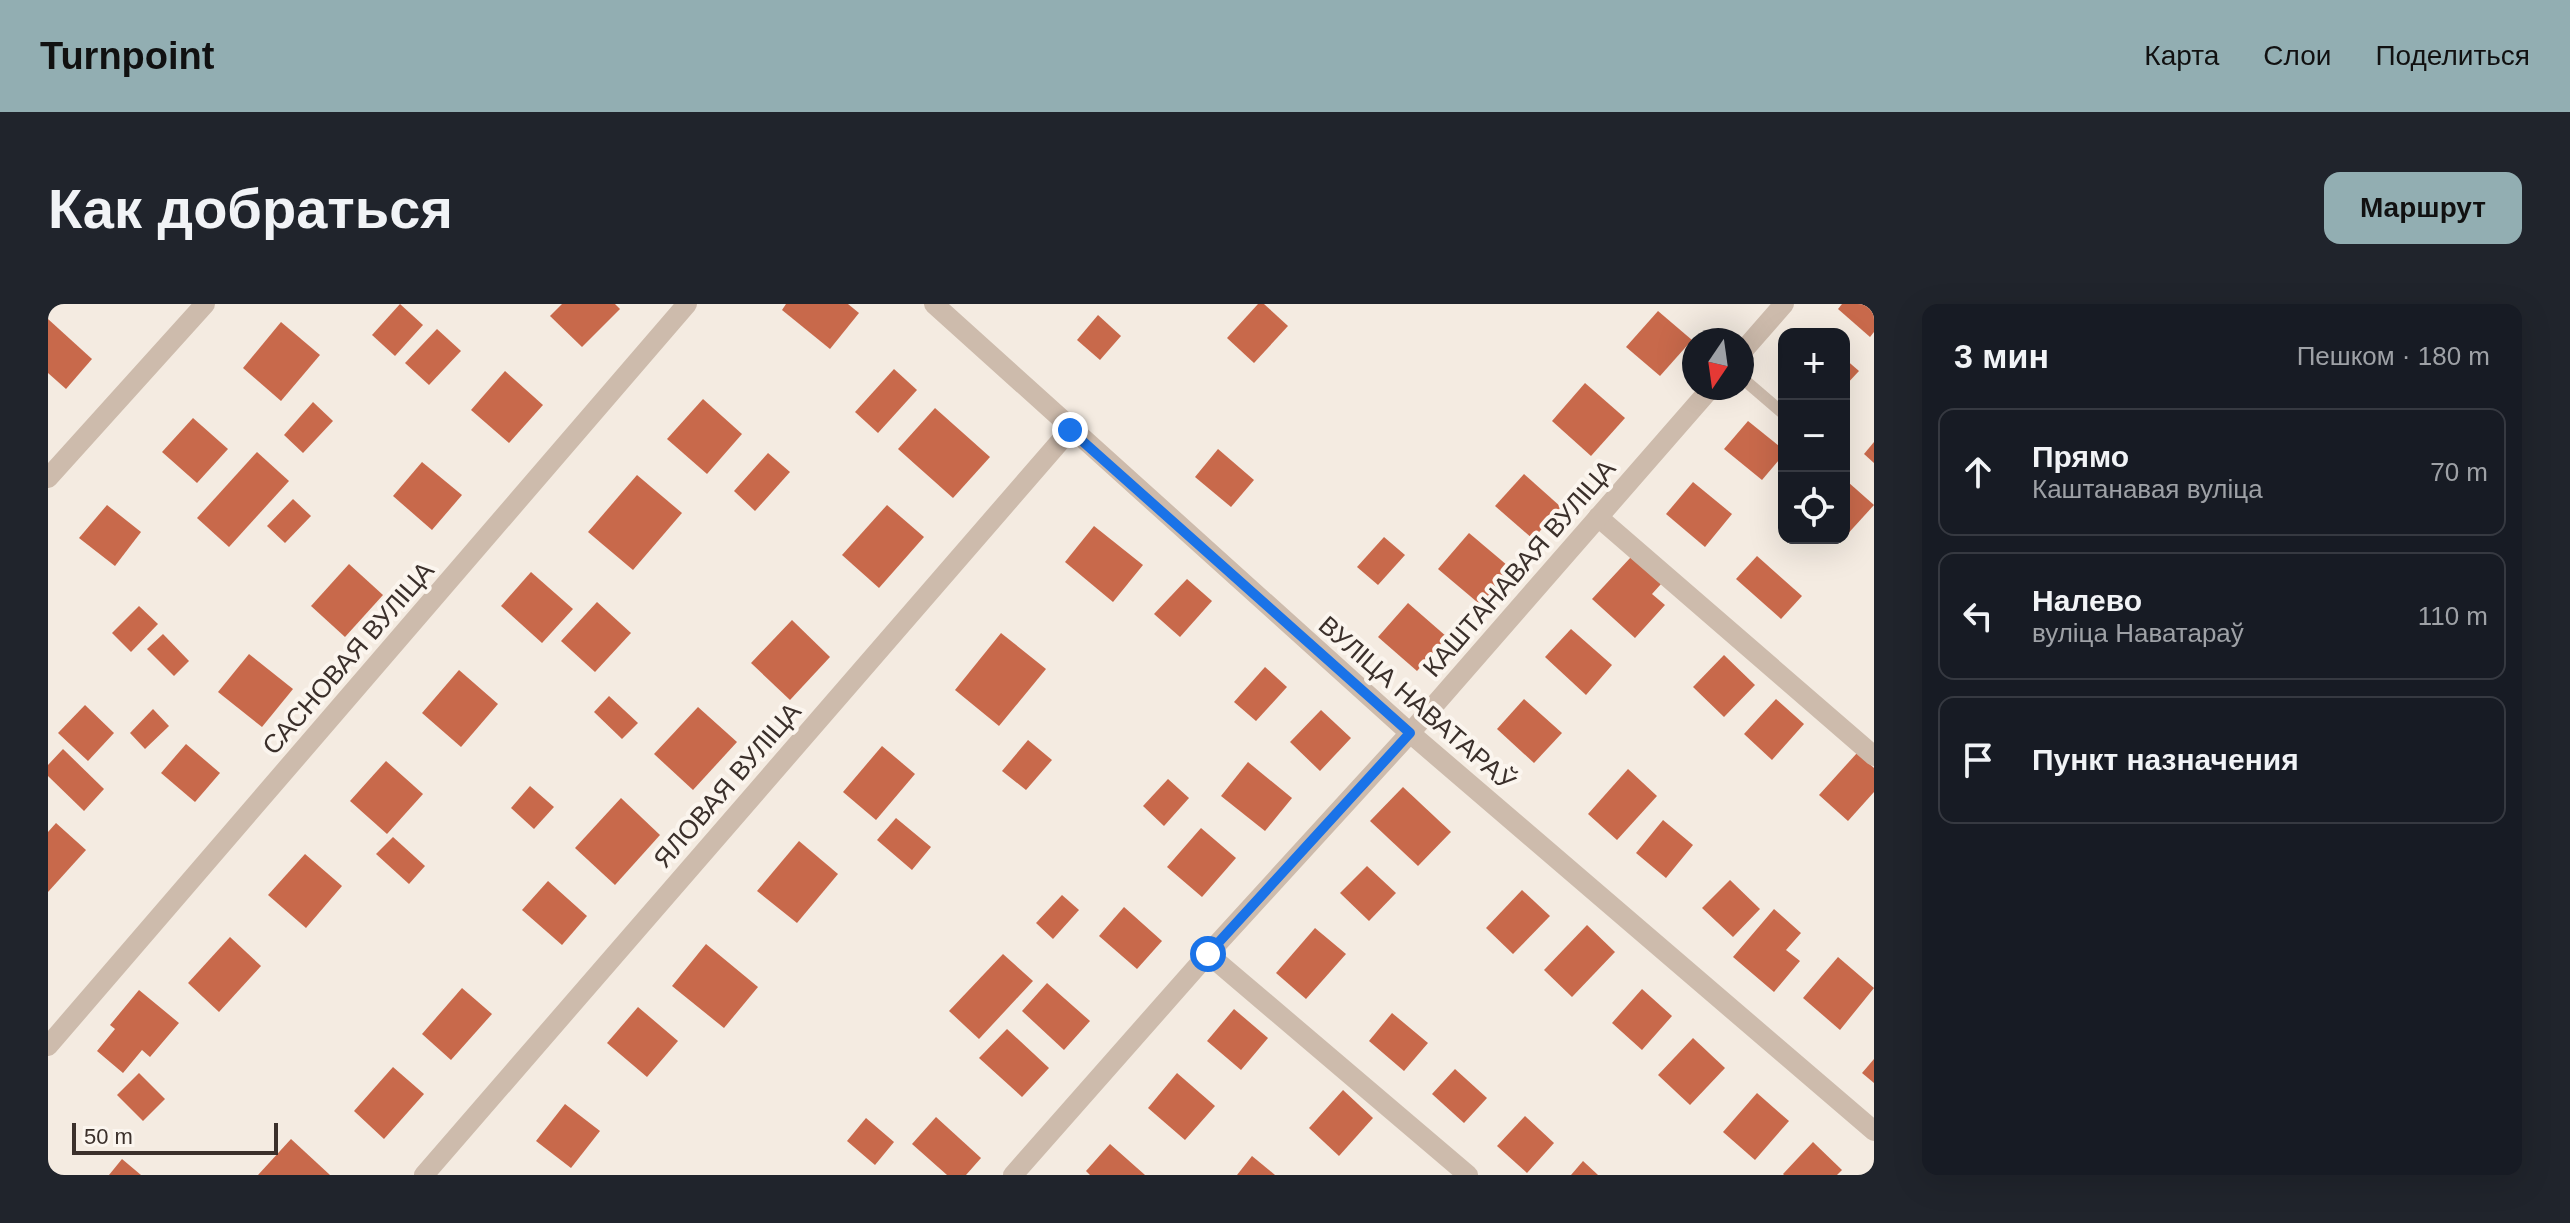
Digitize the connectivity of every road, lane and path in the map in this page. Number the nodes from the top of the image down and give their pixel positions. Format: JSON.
{"nodes":[{"id":1,"x":205,"y":304,"type":"edge"},
{"id":2,"x":687,"y":304,"type":"edge"},
{"id":3,"x":934,"y":304,"type":"edge"},
{"id":4,"x":1784,"y":304,"type":"edge"},
{"id":5,"x":1754,"y":338,"type":"edge"},
{"id":6,"x":1754,"y":388,"type":"edge"},
{"id":7,"x":1700,"y":400,"type":"edge"},
{"id":8,"x":1778,"y":409,"type":"edge"},
{"id":9,"x":1070,"y":430,"type":"junction"},
{"id":10,"x":48,"y":478,"type":"edge"},
{"id":11,"x":1598,"y":517,"type":"junction"},
{"id":12,"x":1410,"y":733,"type":"junction"},
{"id":13,"x":1874,"y":756,"type":"edge"},
{"id":14,"x":1208,"y":954,"type":"junction"},
{"id":15,"x":48,"y":1046,"type":"edge"},
{"id":16,"x":1874,"y":1131,"type":"edge"},
{"id":17,"x":424,"y":1175,"type":"edge"},
{"id":18,"x":1013,"y":1175,"type":"edge"},
{"id":19,"x":1468,"y":1175,"type":"edge"}],
"edges":[{"from":1,"to":10,"type":"street"},
{"from":2,"to":15,"type":"street","name":"САСНОВАЯ ВУЛІЦА"},
{"from":3,"to":9,"type":"street","name":"ВУЛІЦА НАВАТАРАЎ"},
{"from":4,"to":5,"type":"street"},
{"from":6,"to":8,"type":"lane"},
{"from":7,"to":11,"type":"street","name":"КАШТАНАВАЯ ВУЛІЦА"},
{"from":9,"to":12,"type":"street","name":"ВУЛІЦА НАВАТАРАЎ"},
{"from":9,"to":17,"type":"street","name":"ЯЛОВАЯ ВУЛІЦА"},
{"from":11,"to":12,"type":"street","name":"КАШТАНАВАЯ ВУЛІЦА"},
{"from":11,"to":13,"type":"street"},
{"from":12,"to":14,"type":"street","name":"КАШТАНАВАЯ ВУЛІЦА"},
{"from":12,"to":16,"type":"street","name":"ВУЛІЦА НАВАТАРАЎ"},
{"from":14,"to":18,"type":"street","name":"КАШТАНАВАЯ ВУЛІЦА"},
{"from":14,"to":19,"type":"street"}]}
